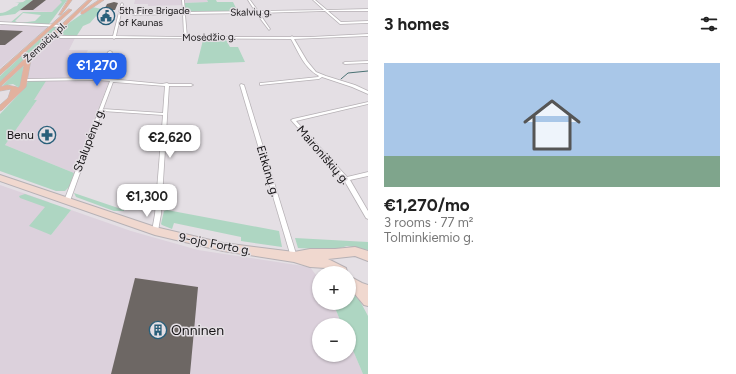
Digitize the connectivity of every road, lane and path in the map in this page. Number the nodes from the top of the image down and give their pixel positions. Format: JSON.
{"nodes":[{"id":1,"x":90,"y":0,"type":"edge"},
{"id":2,"x":102,"y":0,"type":"edge"},
{"id":3,"x":183,"y":0,"type":"edge"},
{"id":4,"x":249,"y":0,"type":"edge"},
{"id":5,"x":314,"y":0,"type":"edge"},
{"id":6,"x":69,"y":1,"type":"edge"},
{"id":7,"x":122,"y":4,"type":"dead end"},
{"id":8,"x":72,"y":8,"type":"dead end"},
{"id":9,"x":326,"y":10,"type":"junction"},
{"id":10,"x":368,"y":10,"type":"edge"},
{"id":11,"x":257,"y":12,"type":"junction"},
{"id":12,"x":184,"y":13,"type":"junction"},
{"id":13,"x":133,"y":14,"type":"dead end"},
{"id":14,"x":368,"y":22,"type":"edge"},
{"id":15,"x":0,"y":23,"type":"edge"},
{"id":16,"x":64,"y":24,"type":"junction"},
{"id":17,"x":53,"y":25,"type":"junction"},
{"id":18,"x":269,"y":29,"type":"dead end"},
{"id":19,"x":368,"y":35,"type":"edge"},
{"id":20,"x":50,"y":37,"type":"junction"},
{"id":21,"x":292,"y":37,"type":"junction"},
{"id":22,"x":114,"y":38,"type":"junction"},
{"id":23,"x":186,"y":38,"type":"junction"},
{"id":24,"x":110,"y":52,"type":"dead end"},
{"id":25,"x":28,"y":59,"type":"junction"},
{"id":26,"x":368,"y":62,"type":"edge"},
{"id":27,"x":345,"y":64,"type":"dead end"},
{"id":28,"x":7,"y":67,"type":"junction"},
{"id":29,"x":0,"y":70,"type":"edge"},
{"id":30,"x":0,"y":73,"type":"edge"},
{"id":31,"x":322,"y":76,"type":"junction"},
{"id":32,"x":97,"y":79,"type":"junction"},
{"id":33,"x":24,"y":80,"type":"junction"},
{"id":34,"x":112,"y":80,"type":"junction"},
{"id":35,"x":167,"y":84,"type":"junction"},
{"id":36,"x":191,"y":84,"type":"dead end"},
{"id":37,"x":261,"y":84,"type":"dead end"},
{"id":38,"x":0,"y":85,"type":"edge"},
{"id":39,"x":242,"y":85,"type":"dead end"},
{"id":40,"x":0,"y":89,"type":"edge"},
{"id":41,"x":368,"y":93,"type":"edge"},
{"id":42,"x":10,"y":98,"type":"junction"},
{"id":43,"x":368,"y":103,"type":"edge"},
{"id":44,"x":0,"y":109,"type":"edge"},
{"id":45,"x":101,"y":110,"type":"junction"},
{"id":46,"x":165,"y":114,"type":"junction"},
{"id":47,"x":368,"y":174,"type":"edge"},
{"id":48,"x":0,"y":178,"type":"edge"},
{"id":49,"x":346,"y":179,"type":"junction"},
{"id":50,"x":67,"y":201,"type":"junction"},
{"id":51,"x":368,"y":216,"type":"edge"},
{"id":52,"x":155,"y":231,"type":"junction"},
{"id":53,"x":345,"y":252,"type":"junction"},
{"id":54,"x":368,"y":256,"type":"edge"},
{"id":55,"x":294,"y":257,"type":"junction"},
{"id":56,"x":332,"y":266,"type":"edge"},
{"id":57,"x":341,"y":266,"type":"edge"},
{"id":58,"x":356,"y":284,"type":"edge"},
{"id":59,"x":356,"y":288,"type":"edge"},
{"id":60,"x":368,"y":290,"type":"edge"},
{"id":61,"x":368,"y":301,"type":"edge"}],
"edges":[{"from":1,"to":16,"type":"main road","name":"Žemaičių pl."},
{"from":2,"to":16,"type":"main road"},
{"from":3,"to":12,"type":"street"},
{"from":4,"to":11,"type":"street"},
{"from":5,"to":9,"type":"street"},
{"from":6,"to":17,"type":"main road"},
{"from":7,"to":22,"type":"street"},
{"from":8,"to":17,"type":"main road","name":"Žemaičių pl."},
{"from":9,"to":10,"type":"street","name":"Skalvių g."},
{"from":9,"to":11,"type":"street","name":"Skalvių g."},
{"from":9,"to":14,"type":"street"},
{"from":11,"to":12,"type":"street","name":"Skalvių g."},
{"from":11,"to":18,"type":"street"},
{"from":12,"to":13,"type":"street","name":"Skalvių g."},
{"from":12,"to":23,"type":"street"},
{"from":15,"to":17,"type":"street"},
{"from":16,"to":17,"type":"street"},
{"from":16,"to":20,"type":"main road","name":"Žemaičių pl."},
{"from":17,"to":28,"type":"main road","name":"Žemaičių pl."},
{"from":19,"to":21,"type":"street","name":"Mosėdžio g."},
{"from":20,"to":22,"type":"street","name":"Mosėdžio g."},
{"from":20,"to":25,"type":"main road","name":"Žemaičių pl."},
{"from":21,"to":23,"type":"street","name":"Mosėdžio g."},
{"from":21,"to":31,"type":"street"},
{"from":22,"to":23,"type":"street","name":"Mosėdžio g."},
{"from":24,"to":32,"type":"street"},
{"from":25,"to":33,"type":"main road"},
{"from":25,"to":38,"type":"main road","name":"Žemaičių pl."},
{"from":26,"to":27,"type":"street"},
{"from":28,"to":29,"type":"main road"},
{"from":28,"to":30,"type":"main road","name":"Žemaičių pl."},
{"from":31,"to":37,"type":"street"},
{"from":31,"to":41,"type":"street"},
{"from":32,"to":33,"type":"street"},
{"from":32,"to":34,"type":"street"},
{"from":33,"to":42,"type":"main road"},
{"from":34,"to":35,"type":"street"},
{"from":34,"to":45,"type":"street","name":"Stalupėnų g."},
{"from":35,"to":36,"type":"street"},
{"from":35,"to":46,"type":"street"},
{"from":39,"to":55,"type":"street","name":"Eitkūnų g."},
{"from":40,"to":42,"type":"main road"},
{"from":42,"to":44,"type":"main road"},
{"from":43,"to":49,"type":"street","name":"Maironiškių g."},
{"from":45,"to":46,"type":"street"},
{"from":45,"to":50,"type":"street","name":"Stalupėnų g."},
{"from":46,"to":52,"type":"street"},
{"from":47,"to":49,"type":"street"},
{"from":48,"to":50,"type":"main road","name":"9-ojo Forto g."},
{"from":49,"to":51,"type":"street","name":"Maironiškių g."},
{"from":50,"to":52,"type":"main road","name":"9-ojo Forto g."},
{"from":52,"to":55,"type":"main road","name":"9-ojo Forto g."},
{"from":53,"to":54,"type":"main road","name":"9-ojo Forto g."},
{"from":53,"to":55,"type":"main road","name":"9-ojo Forto g."},
{"from":53,"to":57,"type":"main road"},
{"from":55,"to":56,"type":"main road","name":"9-ojo Forto g."},
{"from":58,"to":60,"type":"main road"},
{"from":59,"to":61,"type":"main road"}]}
